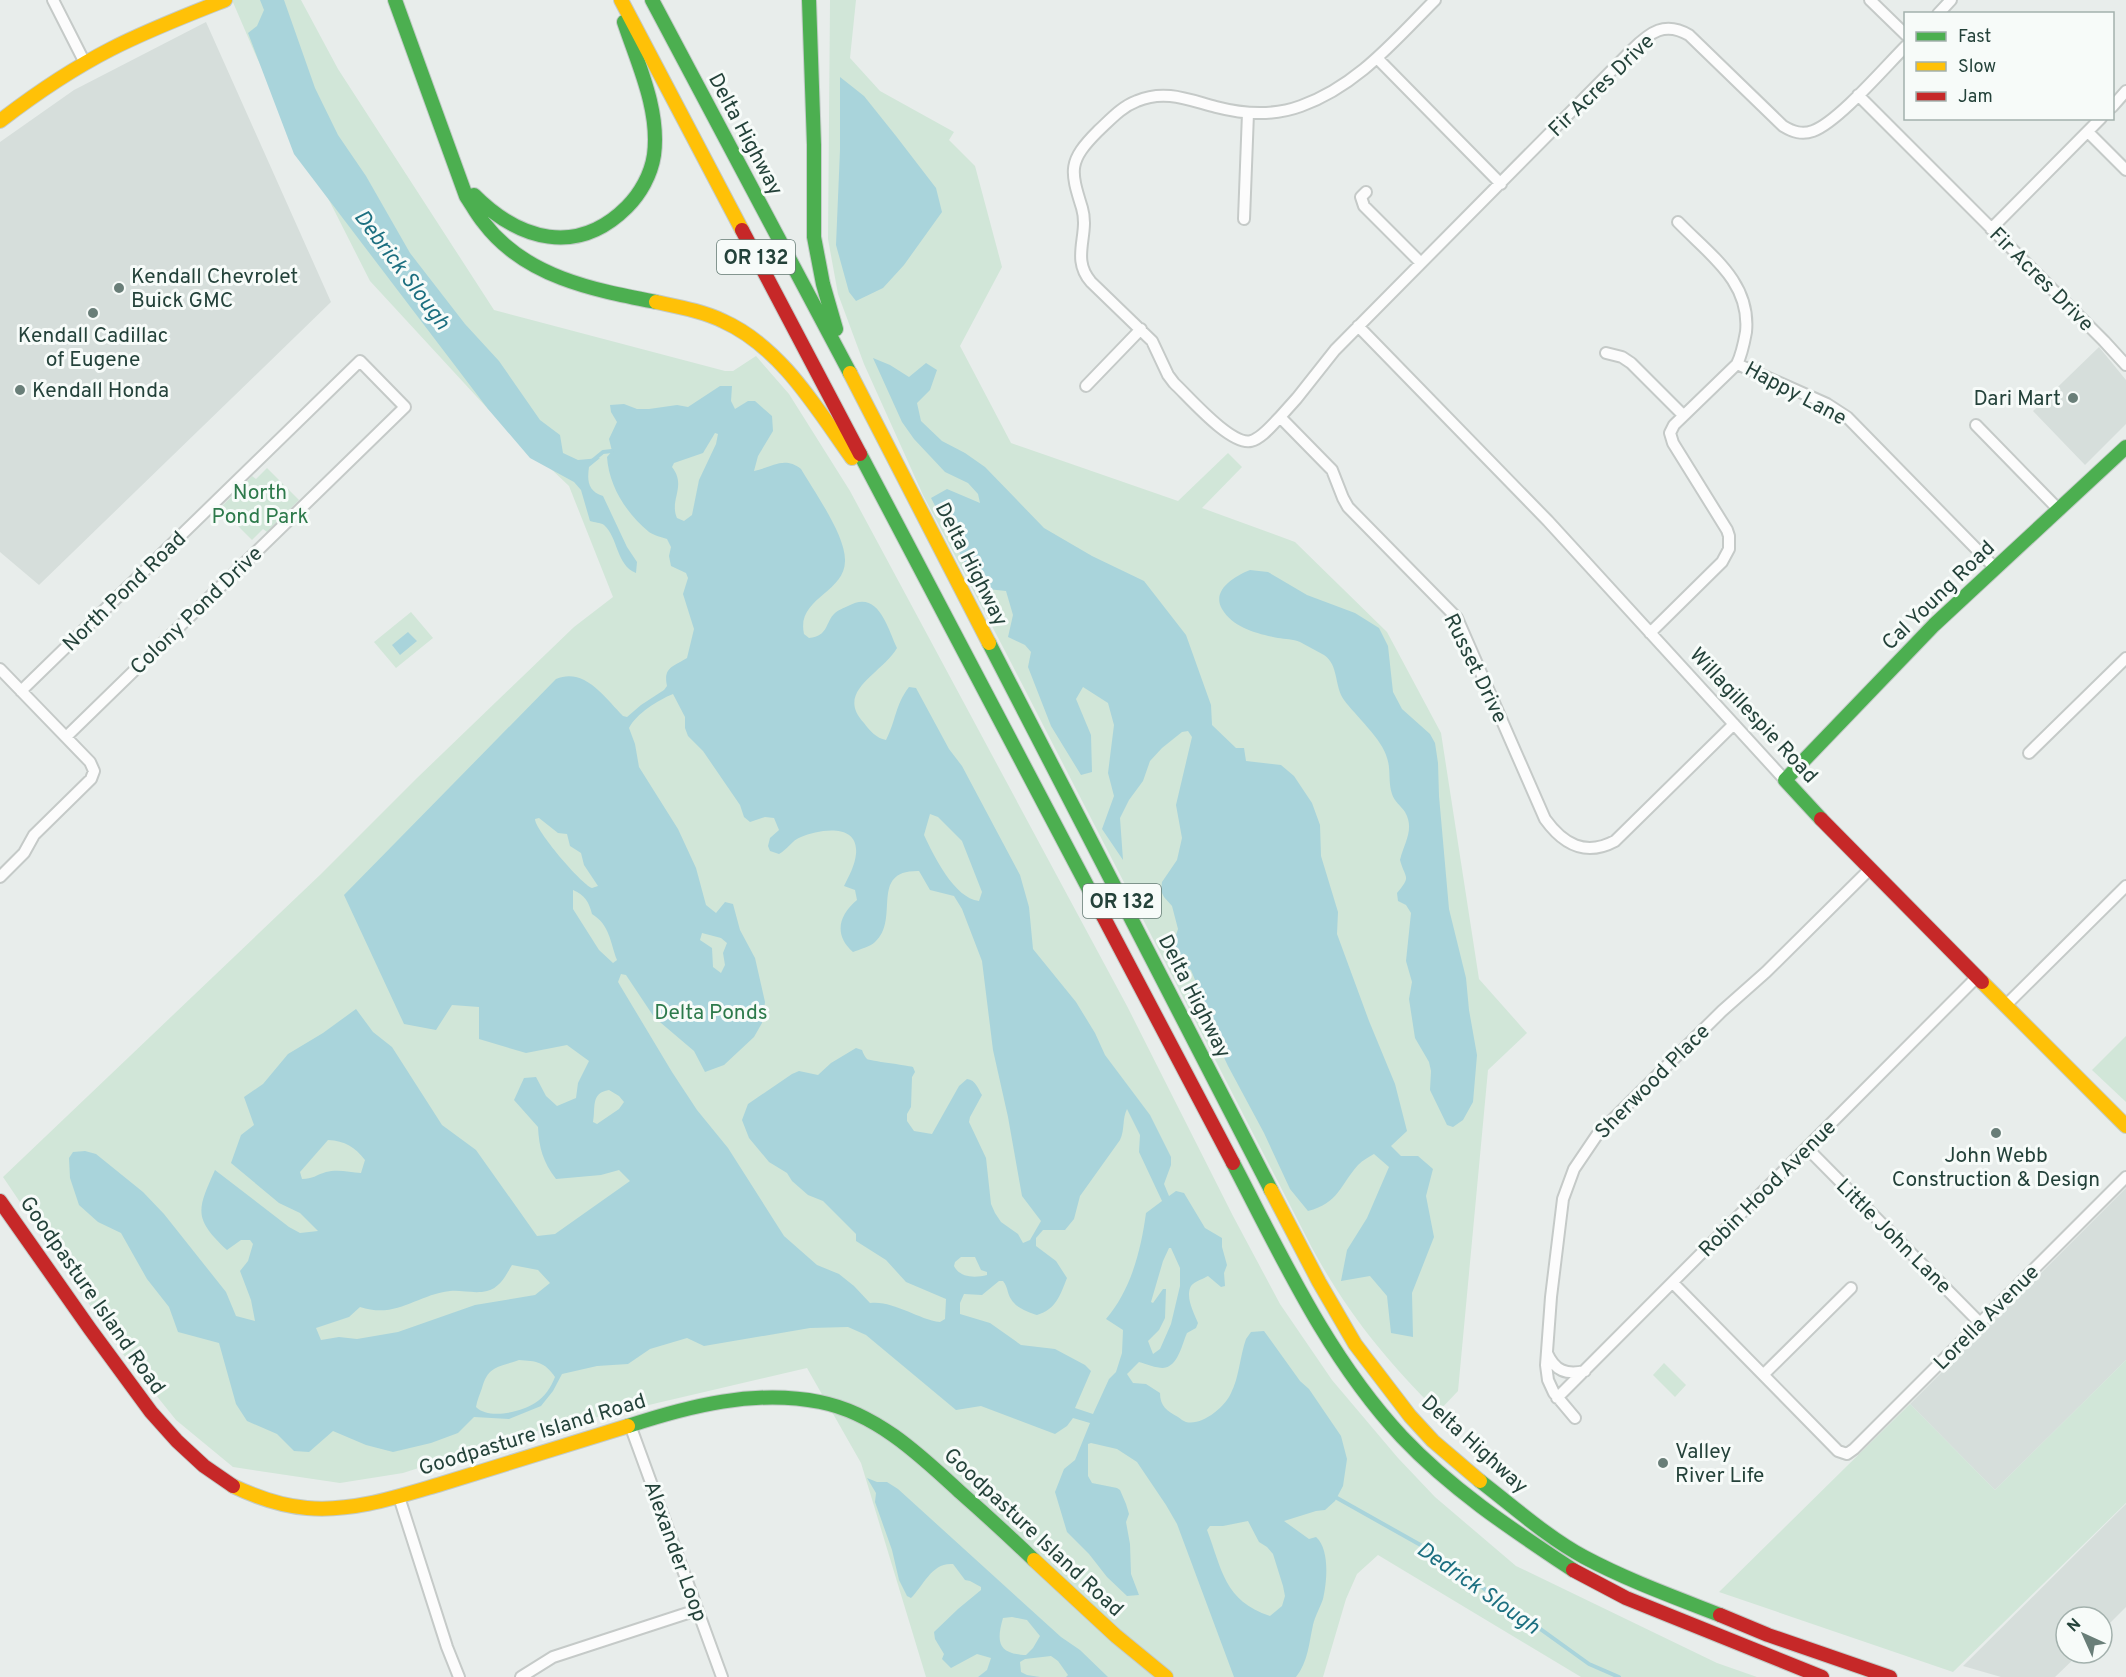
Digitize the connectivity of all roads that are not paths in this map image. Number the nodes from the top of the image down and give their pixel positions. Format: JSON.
{"nodes":[{"id":1,"x":53,"y":0,"type":"edge"},
{"id":2,"x":225,"y":0,"type":"edge"},
{"id":3,"x":395,"y":0,"type":"edge"},
{"id":4,"x":406,"y":0,"type":"edge"},
{"id":5,"x":616,"y":0,"type":"edge"},
{"id":6,"x":621,"y":0,"type":"edge"},
{"id":7,"x":652,"y":0,"type":"edge"},
{"id":8,"x":808,"y":0,"type":"edge"},
{"id":9,"x":1435,"y":0,"type":"edge"},
{"id":10,"x":1870,"y":0,"type":"edge"},
{"id":11,"x":1951,"y":0,"type":"edge"},
{"id":12,"x":1940,"y":12,"type":"edge"},
{"id":13,"x":406,"y":28,"type":"junction"},
{"id":14,"x":1904,"y":34,"type":"edge"},
{"id":15,"x":1904,"y":47,"type":"edge"},
{"id":16,"x":1377,"y":58,"type":"junction"},
{"id":17,"x":85,"y":63,"type":"junction"},
{"id":18,"x":2126,"y":91,"type":"edge"},
{"id":19,"x":1858,"y":94,"type":"junction"},
{"id":20,"x":2114,"y":105,"type":"edge"},
{"id":21,"x":1248,"y":113,"type":"junction"},
{"id":22,"x":2100,"y":120,"type":"edge"},
{"id":23,"x":0,"y":121,"type":"edge"},
{"id":24,"x":2088,"y":132,"type":"junction"},
{"id":25,"x":2126,"y":170,"type":"edge"},
{"id":26,"x":457,"y":172,"type":"junction"},
{"id":27,"x":1501,"y":184,"type":"junction"},
{"id":28,"x":1366,"y":192,"type":"dead end"},
{"id":29,"x":1244,"y":219,"type":"dead end"},
{"id":30,"x":1678,"y":222,"type":"dead end"},
{"id":31,"x":1991,"y":229,"type":"junction"},
{"id":32,"x":1421,"y":263,"type":"junction"},
{"id":33,"x":1358,"y":326,"type":"junction"},
{"id":34,"x":1141,"y":329,"type":"junction"},
{"id":35,"x":1606,"y":353,"type":"dead end"},
{"id":36,"x":1737,"y":364,"type":"junction"},
{"id":37,"x":2126,"y":365,"type":"edge"},
{"id":38,"x":846,"y":366,"type":"junction"},
{"id":39,"x":380,"y":382,"type":"joint"},
{"id":40,"x":1086,"y":386,"type":"dead end"},
{"id":41,"x":1683,"y":415,"type":"junction"},
{"id":42,"x":1280,"y":417,"type":"junction"},
{"id":43,"x":1976,"y":425,"type":"dead end"},
{"id":44,"x":2126,"y":447,"type":"edge"},
{"id":45,"x":2059,"y":510,"type":"junction"},
{"id":46,"x":892,"y":513,"type":"junction"},
{"id":47,"x":1995,"y":568,"type":"junction"},
{"id":48,"x":1650,"y":633,"type":"junction"},
{"id":49,"x":2126,"y":658,"type":"edge"},
{"id":50,"x":0,"y":669,"type":"edge"},
{"id":51,"x":21,"y":691,"type":"junction"},
{"id":52,"x":1734,"y":724,"type":"junction"},
{"id":53,"x":66,"y":737,"type":"junction"},
{"id":54,"x":2029,"y":753,"type":"dead end"},
{"id":55,"x":1785,"y":780,"type":"junction"},
{"id":56,"x":1870,"y":869,"type":"junction"},
{"id":57,"x":0,"y":876,"type":"edge"},
{"id":58,"x":2126,"y":886,"type":"edge"},
{"id":59,"x":1977,"y":977,"type":"junction"},
{"id":60,"x":2005,"y":1006,"type":"junction"},
{"id":61,"x":2126,"y":1126,"type":"edge"},
{"id":62,"x":1807,"y":1148,"type":"junction"},
{"id":63,"x":2126,"y":1177,"type":"edge"},
{"id":64,"x":0,"y":1201,"type":"edge"},
{"id":65,"x":1673,"y":1283,"type":"junction"},
{"id":66,"x":1851,"y":1288,"type":"dead end"},
{"id":67,"x":1980,"y":1323,"type":"junction"},
{"id":68,"x":1547,"y":1353,"type":"junction"},
{"id":69,"x":1586,"y":1370,"type":"junction"},
{"id":70,"x":1764,"y":1374,"type":"junction"},
{"id":71,"x":1557,"y":1398,"type":"junction"},
{"id":72,"x":1575,"y":1418,"type":"dead end"},
{"id":73,"x":630,"y":1425,"type":"junction"},
{"id":74,"x":399,"y":1497,"type":"junction"},
{"id":75,"x":698,"y":1610,"type":"junction"},
{"id":76,"x":1129,"y":1648,"type":"junction"},
{"id":77,"x":459,"y":1677,"type":"edge"},
{"id":78,"x":521,"y":1677,"type":"edge"},
{"id":79,"x":722,"y":1677,"type":"edge"},
{"id":80,"x":1154,"y":1677,"type":"edge"},
{"id":81,"x":1166,"y":1677,"type":"edge"},
{"id":82,"x":1821,"y":1677,"type":"edge"},
{"id":83,"x":1890,"y":1677,"type":"edge"}],
"edges":[{"from":1,"to":17,"type":"street"},
{"from":2,"to":17,"type":"main road"},
{"from":3,"to":13,"type":"main road"},
{"from":4,"to":13,"type":"main road"},
{"from":5,"to":26,"type":"main road"},
{"from":6,"to":46,"type":"main road","name":"Delta Highway","number":"OR 132"},
{"from":7,"to":38,"type":"main road","name":"Delta Highway","number":"OR 132"},
{"from":8,"to":38,"type":"main road"},
{"from":9,"to":16,"type":"street"},
{"from":10,"to":14,"type":"street"},
{"from":11,"to":12,"type":"street"},
{"from":13,"to":26,"type":"main road"},
{"from":15,"to":19,"type":"street"},
{"from":16,"to":21,"type":"street"},
{"from":16,"to":27,"type":"street"},
{"from":17,"to":23,"type":"main road"},
{"from":18,"to":20,"type":"street"},
{"from":19,"to":27,"type":"street","name":"Fir Acres Drive"},
{"from":19,"to":31,"type":"street","name":"Fir Acres Drive"},
{"from":21,"to":29,"type":"street"},
{"from":21,"to":34,"type":"street"},
{"from":22,"to":24,"type":"street"},
{"from":24,"to":25,"type":"street"},
{"from":24,"to":31,"type":"street"},
{"from":26,"to":46,"type":"main road"},
{"from":27,"to":32,"type":"street","name":"Fir Acres Drive"},
{"from":28,"to":32,"type":"street"},
{"from":30,"to":36,"type":"street","name":"Happy Lane"},
{"from":31,"to":37,"type":"street","name":"Fir Acres Drive"},
{"from":32,"to":33,"type":"street","name":"Fir Acres Drive"},
{"from":33,"to":42,"type":"street","name":"Fir Acres Drive"},
{"from":33,"to":48,"type":"street","name":"Willagillespie Road"},
{"from":34,"to":40,"type":"street"},
{"from":34,"to":42,"type":"street"},
{"from":35,"to":41,"type":"street"},
{"from":36,"to":41,"type":"street"},
{"from":36,"to":47,"type":"street","name":"Happy Lane"},
{"from":38,"to":83,"type":"main road","name":"Delta Highway","number":"OR 132"},
{"from":39,"to":51,"type":"street","name":"North Pond Road"},
{"from":39,"to":53,"type":"street","name":"Colony Pond Drive"},
{"from":41,"to":48,"type":"street"},
{"from":42,"to":52,"type":"street","name":"Russet Drive"},
{"from":43,"to":45,"type":"street"},
{"from":44,"to":45,"type":"main road","name":"Cal Young Road"},
{"from":45,"to":47,"type":"main road","name":"Cal Young Road"},
{"from":46,"to":82,"type":"main road","name":"Delta Highway","number":"OR 132"},
{"from":47,"to":55,"type":"main road","name":"Cal Young Road"},
{"from":48,"to":52,"type":"street","name":"Willagillespie Road"},
{"from":49,"to":54,"type":"street"},
{"from":50,"to":51,"type":"street"},
{"from":51,"to":53,"type":"street"},
{"from":52,"to":55,"type":"street","name":"Willagillespie Road"},
{"from":53,"to":57,"type":"street"},
{"from":55,"to":56,"type":"main road","name":"Willagillespie Road"},
{"from":56,"to":59,"type":"main road","name":"Willagillespie Road"},
{"from":56,"to":68,"type":"street","name":"Sherwood Place"},
{"from":58,"to":60,"type":"street"},
{"from":59,"to":60,"type":"main road","name":"Willagillespie Road"},
{"from":59,"to":62,"type":"street","name":"Robin Hood Avenue"},
{"from":60,"to":61,"type":"main road","name":"Willagillespie Road"},
{"from":62,"to":65,"type":"street","name":"Robin Hood Avenue"},
{"from":62,"to":67,"type":"street","name":"Little John Lane"},
{"from":63,"to":67,"type":"street","name":"Lorella Avenue"},
{"from":64,"to":74,"type":"main road","name":"Goodpasture Island Road"},
{"from":65,"to":69,"type":"street","name":"Robin Hood Avenue"},
{"from":65,"to":70,"type":"street"},
{"from":66,"to":70,"type":"street"},
{"from":67,"to":70,"type":"street","name":"Lorella Avenue"},
{"from":68,"to":69,"type":"street"},
{"from":68,"to":71,"type":"street","name":"Sherwood Place"},
{"from":69,"to":71,"type":"street","name":"Robin Hood Avenue"},
{"from":71,"to":72,"type":"street","name":"Sherwood Place"},
{"from":73,"to":74,"type":"main road","name":"Goodpasture Island Road"},
{"from":73,"to":75,"type":"street","name":"Alexander Loop"},
{"from":73,"to":76,"type":"main road","name":"Goodpasture Island Road"},
{"from":74,"to":77,"type":"street"},
{"from":75,"to":78,"type":"street"},
{"from":75,"to":79,"type":"street","name":"Alexander Loop"},
{"from":76,"to":80,"type":"main road","name":"Goodpasture Island Road"},
{"from":76,"to":81,"type":"main road","name":"Goodpasture Island Road"}]}
